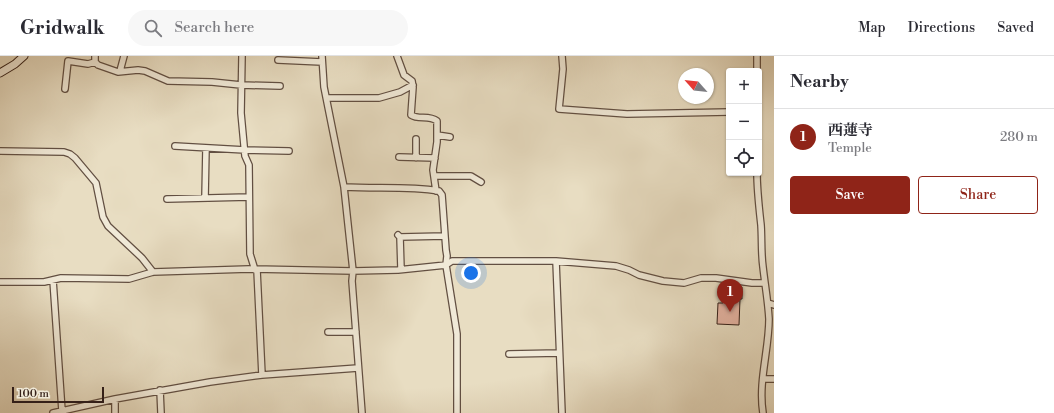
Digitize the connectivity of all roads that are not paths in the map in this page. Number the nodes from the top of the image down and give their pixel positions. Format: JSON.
{"nodes":[{"id":1,"x":24,"y":56,"type":"edge"},
{"id":2,"x":124,"y":56,"type":"edge"},
{"id":3,"x":242,"y":56,"type":"edge"},
{"id":4,"x":397,"y":56,"type":"edge"},
{"id":5,"x":562,"y":56,"type":"edge"},
{"id":6,"x":757,"y":56,"type":"edge"},
{"id":7,"x":68,"y":58,"type":"edge"},
{"id":8,"x":95,"y":59,"type":"edge"},
{"id":9,"x":322,"y":59,"type":"edge"},
{"id":10,"x":278,"y":60,"type":"dead end"},
{"id":11,"x":758,"y":68,"type":"edge"},
{"id":12,"x":120,"y":71,"type":"junction"},
{"id":13,"x":0,"y":73,"type":"edge"},
{"id":14,"x":242,"y":85,"type":"junction"},
{"id":15,"x":280,"y":86,"type":"dead end"},
{"id":16,"x":413,"y":86,"type":"junction"},
{"id":17,"x":65,"y":89,"type":"dead end"},
{"id":18,"x":326,"y":98,"type":"junction"},
{"id":19,"x":726,"y":112,"type":"edge"},
{"id":20,"x":437,"y":135,"type":"junction"},
{"id":21,"x":450,"y":137,"type":"dead end"},
{"id":22,"x":416,"y":139,"type":"dead end"},
{"id":23,"x":175,"y":146,"type":"dead end"},
{"id":24,"x":206,"y":148,"type":"junction"},
{"id":25,"x":245,"y":150,"type":"junction"},
{"id":26,"x":0,"y":151,"type":"edge"},
{"id":27,"x":289,"y":151,"type":"dead end"},
{"id":28,"x":399,"y":157,"type":"dead end"},
{"id":29,"x":416,"y":158,"type":"junction"},
{"id":30,"x":435,"y":158,"type":"junction"},
{"id":31,"x":434,"y":176,"type":"junction"},
{"id":32,"x":757,"y":176,"type":"edge"},
{"id":33,"x":481,"y":182,"type":"dead end"},
{"id":34,"x":344,"y":187,"type":"junction"},
{"id":35,"x":436,"y":191,"type":"junction"},
{"id":36,"x":249,"y":197,"type":"junction"},
{"id":37,"x":205,"y":198,"type":"junction"},
{"id":38,"x":167,"y":199,"type":"dead end"},
{"id":39,"x":445,"y":236,"type":"junction"},
{"id":40,"x":556,"y":261,"type":"junction"},
{"id":41,"x":446,"y":265,"type":"junction"},
{"id":42,"x":401,"y":269,"type":"junction"},
{"id":43,"x":256,"y":270,"type":"junction"},
{"id":44,"x":153,"y":272,"type":"junction"},
{"id":45,"x":353,"y":272,"type":"junction"},
{"id":46,"x":54,"y":280,"type":"junction"},
{"id":47,"x":0,"y":282,"type":"edge"},
{"id":48,"x":765,"y":283,"type":"junction"},
{"id":49,"x":771,"y":304,"type":"edge"},
{"id":50,"x":328,"y":332,"type":"dead end"},
{"id":51,"x":356,"y":332,"type":"junction"},
{"id":52,"x":559,"y":353,"type":"junction"},
{"id":53,"x":509,"y":354,"type":"dead end"},
{"id":54,"x":358,"y":368,"type":"junction"},
{"id":55,"x":262,"y":375,"type":"junction"},
{"id":56,"x":763,"y":379,"type":"junction"},
{"id":57,"x":774,"y":379,"type":"edge"},
{"id":58,"x":160,"y":390,"type":"junction"},
{"id":59,"x":115,"y":398,"type":"junction"},
{"id":60,"x":62,"y":411,"type":"junction"},
{"id":61,"x":53,"y":413,"type":"edge"},
{"id":62,"x":115,"y":413,"type":"edge"},
{"id":63,"x":161,"y":413,"type":"edge"},
{"id":64,"x":362,"y":413,"type":"edge"},
{"id":65,"x":457,"y":413,"type":"edge"},
{"id":66,"x":562,"y":413,"type":"edge"},
{"id":67,"x":762,"y":413,"type":"edge"}],
"edges":[{"from":1,"to":13,"type":"street"},
{"from":2,"to":12,"type":"street"},
{"from":3,"to":14,"type":"street"},
{"from":4,"to":16,"type":"street"},
{"from":5,"to":19,"type":"street"},
{"from":6,"to":11,"type":"street"},
{"from":7,"to":8,"type":"street"},
{"from":7,"to":17,"type":"street"},
{"from":8,"to":12,"type":"street"},
{"from":9,"to":10,"type":"street"},
{"from":9,"to":18,"type":"street"},
{"from":12,"to":14,"type":"street"},
{"from":14,"to":15,"type":"street"},
{"from":14,"to":25,"type":"street"},
{"from":16,"to":18,"type":"street"},
{"from":16,"to":20,"type":"street"},
{"from":18,"to":34,"type":"street"},
{"from":20,"to":21,"type":"street"},
{"from":20,"to":30,"type":"street"},
{"from":22,"to":29,"type":"street"},
{"from":23,"to":24,"type":"street"},
{"from":24,"to":25,"type":"street"},
{"from":24,"to":37,"type":"street"},
{"from":25,"to":27,"type":"street"},
{"from":25,"to":36,"type":"street"},
{"from":26,"to":44,"type":"street"},
{"from":28,"to":29,"type":"street"},
{"from":29,"to":30,"type":"street"},
{"from":30,"to":31,"type":"street"},
{"from":31,"to":33,"type":"street"},
{"from":31,"to":35,"type":"street"},
{"from":32,"to":48,"type":"street"},
{"from":34,"to":35,"type":"street"},
{"from":34,"to":45,"type":"street"},
{"from":35,"to":39,"type":"street"},
{"from":36,"to":37,"type":"street"},
{"from":36,"to":43,"type":"street"},
{"from":37,"to":38,"type":"street"},
{"from":39,"to":41,"type":"street"},
{"from":39,"to":42,"type":"street"},
{"from":40,"to":41,"type":"street"},
{"from":40,"to":48,"type":"street"},
{"from":40,"to":52,"type":"street"},
{"from":41,"to":42,"type":"street"},
{"from":41,"to":65,"type":"street"},
{"from":42,"to":45,"type":"street"},
{"from":43,"to":44,"type":"street"},
{"from":43,"to":45,"type":"street"},
{"from":43,"to":55,"type":"street"},
{"from":44,"to":46,"type":"street"},
{"from":45,"to":51,"type":"street"},
{"from":46,"to":47,"type":"street"},
{"from":46,"to":60,"type":"street"},
{"from":48,"to":49,"type":"street"},
{"from":49,"to":56,"type":"street"},
{"from":50,"to":51,"type":"street"},
{"from":51,"to":54,"type":"street"},
{"from":52,"to":53,"type":"street"},
{"from":52,"to":66,"type":"street"},
{"from":54,"to":55,"type":"street"},
{"from":54,"to":64,"type":"street"},
{"from":55,"to":58,"type":"street"},
{"from":56,"to":57,"type":"street"},
{"from":56,"to":67,"type":"street"},
{"from":58,"to":59,"type":"street"},
{"from":58,"to":63,"type":"street"},
{"from":59,"to":60,"type":"street"},
{"from":59,"to":62,"type":"street"},
{"from":60,"to":61,"type":"street"}]}
